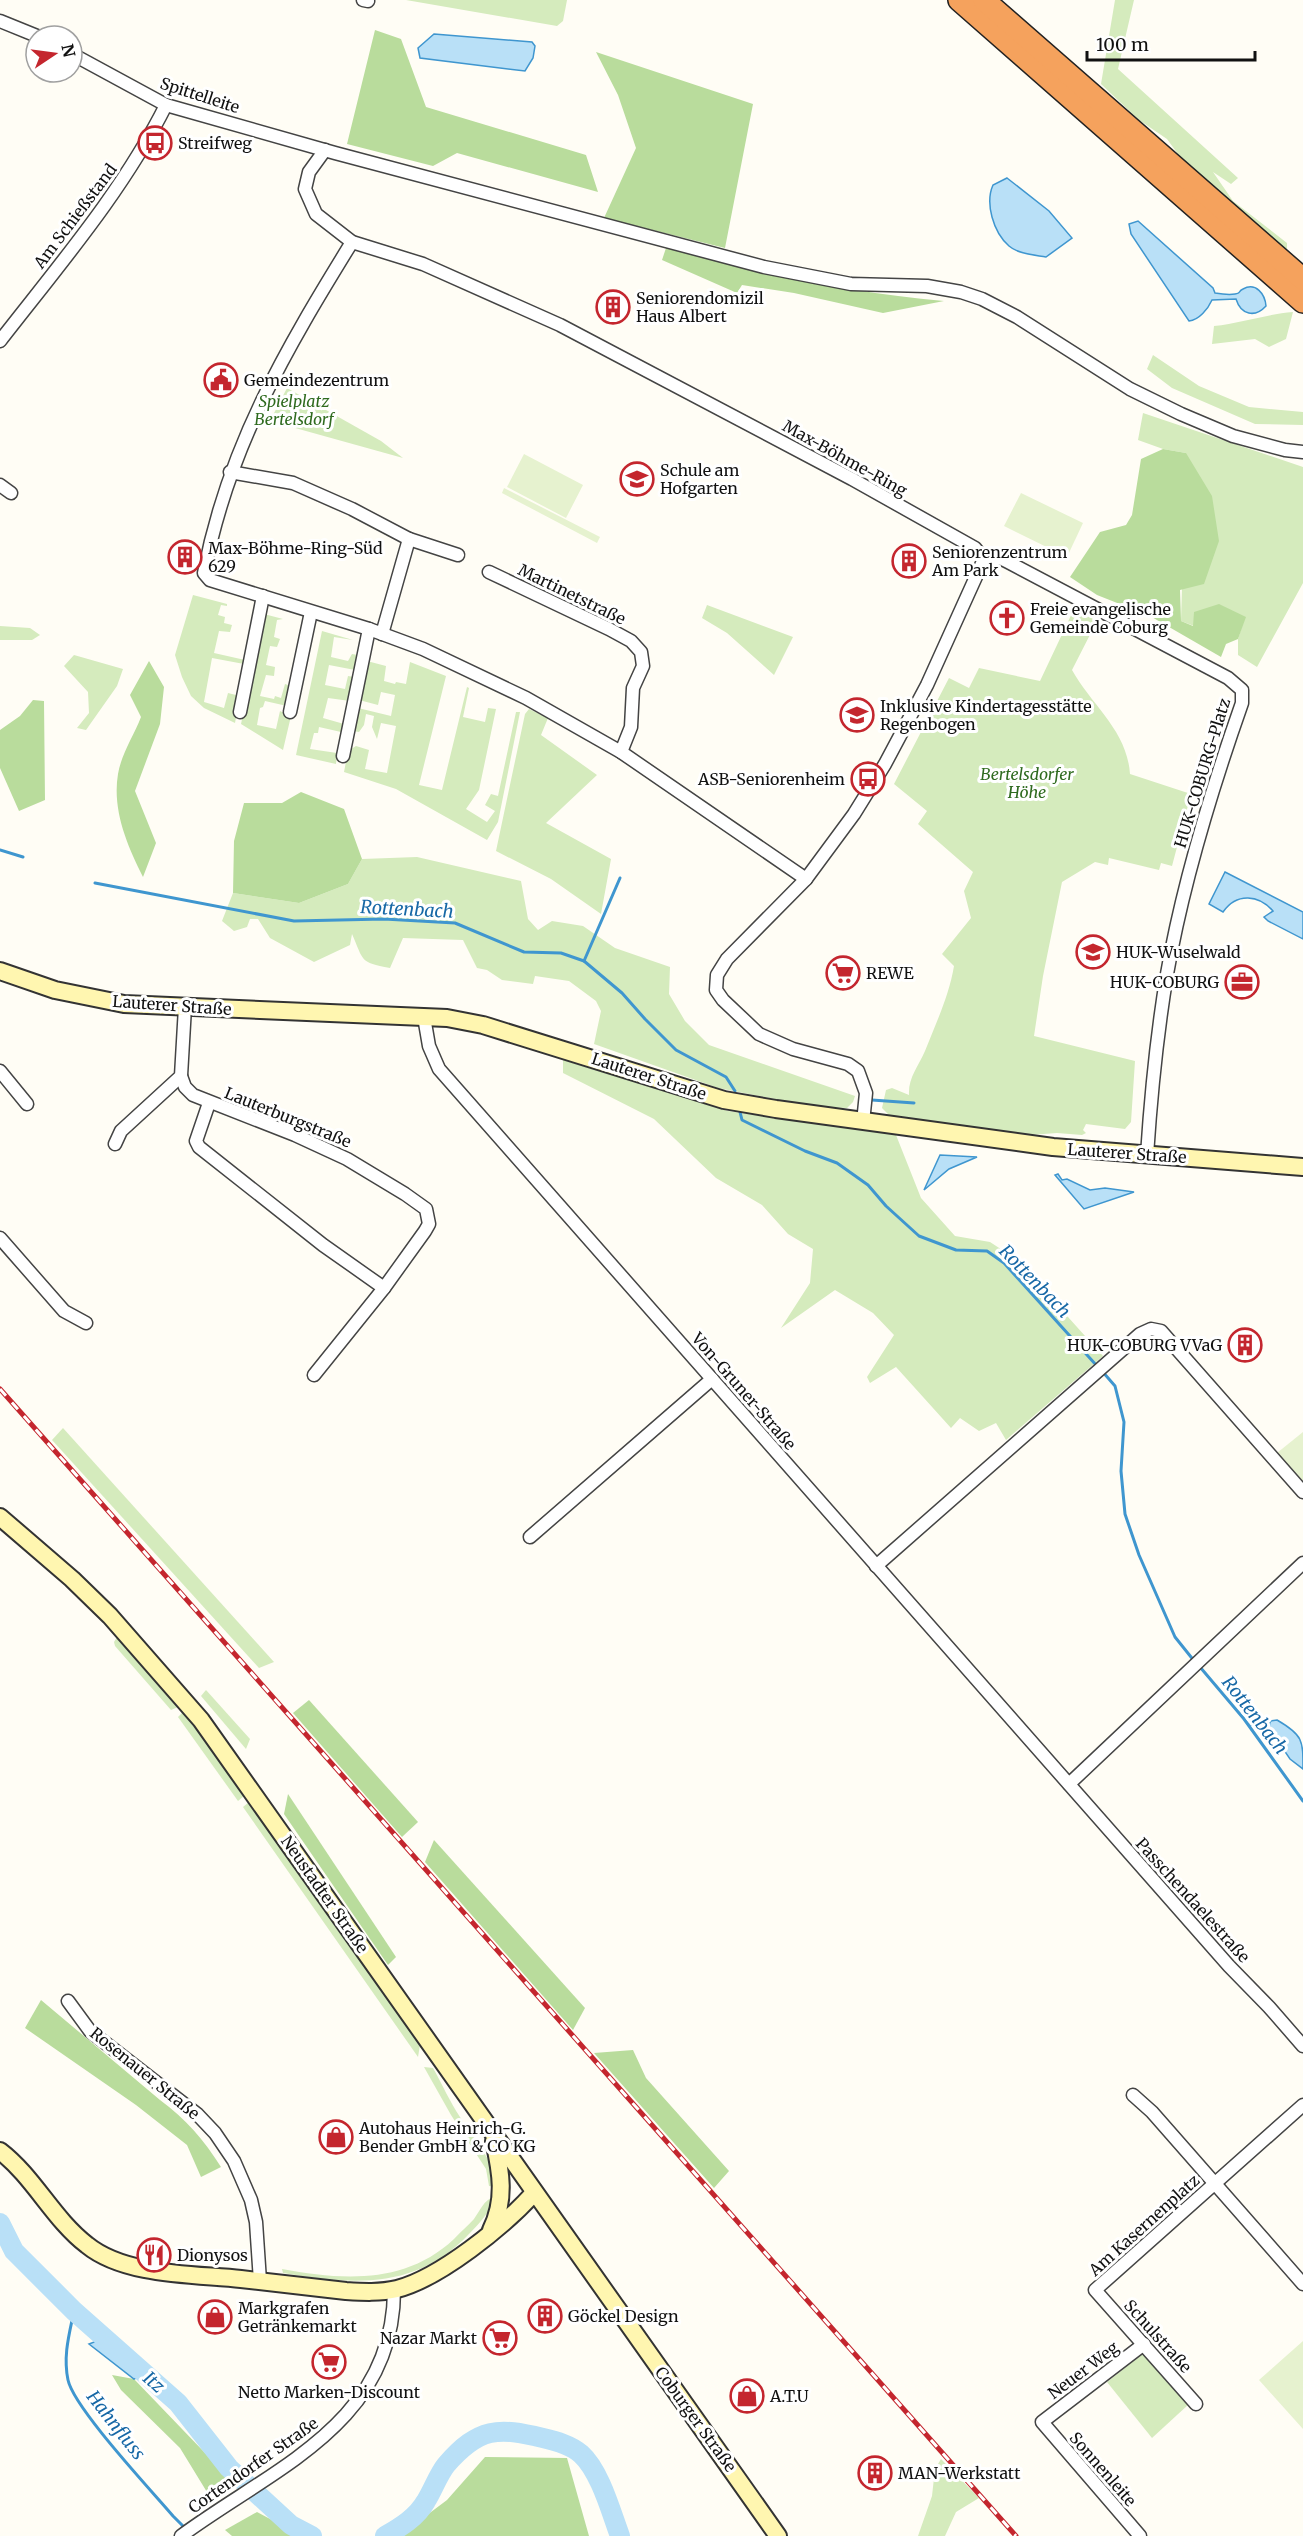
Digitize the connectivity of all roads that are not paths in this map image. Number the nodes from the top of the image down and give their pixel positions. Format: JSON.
{"nodes":[{"id":1,"x":363,"y":0,"type":"edge"},
{"id":2,"x":959,"y":0,"type":"edge"},
{"id":3,"x":984,"y":0,"type":"edge"},
{"id":4,"x":368,"y":1,"type":"edge"},
{"id":5,"x":0,"y":21,"type":"edge"},
{"id":6,"x":24,"y":31,"type":"edge"},
{"id":7,"x":84,"y":61,"type":"edge"},
{"id":8,"x":166,"y":105,"type":"junction"},
{"id":9,"x":325,"y":150,"type":"junction"},
{"id":10,"x":352,"y":242,"type":"junction"},
{"id":11,"x":1303,"y":279,"type":"edge"},
{"id":12,"x":1303,"y":302,"type":"edge"},
{"id":13,"x":0,"y":341,"type":"edge"},
{"id":14,"x":1303,"y":452,"type":"edge"},
{"id":15,"x":230,"y":472,"type":"junction"},
{"id":16,"x":0,"y":485,"type":"edge"},
{"id":17,"x":11,"y":493,"type":"dead end"},
{"id":18,"x":409,"y":539,"type":"junction"},
{"id":19,"x":458,"y":555,"type":"dead end"},
{"id":20,"x":984,"y":559,"type":"junction"},
{"id":21,"x":489,"y":572,"type":"dead end"},
{"id":22,"x":263,"y":596,"type":"junction"},
{"id":23,"x":311,"y":612,"type":"junction"},
{"id":24,"x":369,"y":629,"type":"junction"},
{"id":25,"x":382,"y":634,"type":"junction"},
{"id":26,"x":240,"y":712,"type":"dead end"},
{"id":27,"x":290,"y":712,"type":"dead end"},
{"id":28,"x":621,"y":752,"type":"junction"},
{"id":29,"x":344,"y":756,"type":"dead end"},
{"id":30,"x":807,"y":879,"type":"junction"},
{"id":31,"x":0,"y":971,"type":"edge"},
{"id":32,"x":185,"y":1007,"type":"junction"},
{"id":33,"x":424,"y":1017,"type":"junction"},
{"id":34,"x":0,"y":1071,"type":"edge"},
{"id":35,"x":181,"y":1076,"type":"junction"},
{"id":36,"x":209,"y":1103,"type":"junction"},
{"id":37,"x":27,"y":1104,"type":"dead end"},
{"id":38,"x":863,"y":1122,"type":"junction"},
{"id":39,"x":115,"y":1144,"type":"dead end"},
{"id":40,"x":1147,"y":1155,"type":"junction"},
{"id":41,"x":1303,"y":1167,"type":"edge"},
{"id":42,"x":0,"y":1238,"type":"edge"},
{"id":43,"x":384,"y":1288,"type":"junction"},
{"id":44,"x":86,"y":1323,"type":"dead end"},
{"id":45,"x":314,"y":1375,"type":"dead end"},
{"id":46,"x":712,"y":1379,"type":"junction"},
{"id":47,"x":1303,"y":1492,"type":"edge"},
{"id":48,"x":0,"y":1517,"type":"edge"},
{"id":49,"x":530,"y":1537,"type":"dead end"},
{"id":50,"x":1303,"y":1563,"type":"edge"},
{"id":51,"x":876,"y":1566,"type":"junction"},
{"id":52,"x":1060,"y":1774,"type":"joint"},
{"id":53,"x":1069,"y":1784,"type":"junction"},
{"id":54,"x":68,"y":2001,"type":"dead end"},
{"id":55,"x":1303,"y":2046,"type":"edge"},
{"id":56,"x":1133,"y":2095,"type":"dead end"},
{"id":57,"x":1303,"y":2105,"type":"edge"},
{"id":58,"x":491,"y":2130,"type":"junction"},
{"id":59,"x":0,"y":2151,"type":"edge"},
{"id":60,"x":1214,"y":2185,"type":"junction"},
{"id":61,"x":534,"y":2193,"type":"junction"},
{"id":62,"x":490,"y":2233,"type":"junction"},
{"id":63,"x":260,"y":2281,"type":"junction"},
{"id":64,"x":1303,"y":2284,"type":"edge"},
{"id":65,"x":394,"y":2290,"type":"junction"},
{"id":66,"x":1095,"y":2290,"type":"joint"},
{"id":67,"x":613,"y":2302,"type":"joint"},
{"id":68,"x":1144,"y":2344,"type":"junction"},
{"id":69,"x":1196,"y":2404,"type":"dead end"},
{"id":70,"x":1042,"y":2422,"type":"joint"},
{"id":71,"x":181,"y":2536,"type":"edge"},
{"id":72,"x":778,"y":2536,"type":"edge"},
{"id":73,"x":1140,"y":2536,"type":"edge"}],
"edges":[{"from":1,"to":4,"type":"street"},
{"from":2,"to":12,"type":"highway"},
{"from":3,"to":11,"type":"highway"},
{"from":5,"to":6,"type":"street"},
{"from":7,"to":8,"type":"street","name":"Spittelleite"},
{"from":8,"to":9,"type":"street","name":"Spittelleite"},
{"from":8,"to":13,"type":"street","name":"Am Schießstand"},
{"from":9,"to":10,"type":"street","name":"Max-Böhme-Ring"},
{"from":9,"to":14,"type":"street","name":"Spittelleite"},
{"from":10,"to":15,"type":"street"},
{"from":10,"to":20,"type":"street","name":"Max-Böhme-Ring"},
{"from":15,"to":18,"type":"street"},
{"from":15,"to":22,"type":"street"},
{"from":16,"to":17,"type":"street"},
{"from":18,"to":19,"type":"street"},
{"from":18,"to":25,"type":"street"},
{"from":20,"to":30,"type":"street"},
{"from":20,"to":40,"type":"street","name":"HUK-COBURG-Platz"},
{"from":21,"to":28,"type":"street","name":"Martinetstraße"},
{"from":22,"to":23,"type":"street"},
{"from":22,"to":26,"type":"street"},
{"from":23,"to":24,"type":"street"},
{"from":23,"to":27,"type":"street"},
{"from":24,"to":25,"type":"street"},
{"from":24,"to":29,"type":"street"},
{"from":25,"to":28,"type":"street"},
{"from":28,"to":30,"type":"street"},
{"from":30,"to":38,"type":"street"},
{"from":31,"to":32,"type":"street","name":"Lauterer Straße"},
{"from":32,"to":33,"type":"street","name":"Lauterer Straße"},
{"from":32,"to":35,"type":"street"},
{"from":33,"to":38,"type":"street","name":"Lauterer Straße"},
{"from":33,"to":46,"type":"street","name":"Von-Gruner-Straße"},
{"from":34,"to":37,"type":"street"},
{"from":35,"to":36,"type":"street","name":"Lauterburgstraße"},
{"from":35,"to":39,"type":"street"},
{"from":36,"to":43,"type":"street","name":"Lauterburgstraße"},
{"from":36,"to":43,"type":"street","name":"Lauterburgstraße"},
{"from":38,"to":40,"type":"street","name":"Lauterer Straße"},
{"from":40,"to":41,"type":"street","name":"Lauterer Straße"},
{"from":42,"to":44,"type":"street"},
{"from":43,"to":45,"type":"street","name":"Lauterburgstraße"},
{"from":46,"to":49,"type":"street"},
{"from":46,"to":51,"type":"street","name":"Von-Gruner-Straße"},
{"from":47,"to":51,"type":"street"},
{"from":48,"to":58,"type":"street","name":"Neustadter Straße"},
{"from":50,"to":53,"type":"street"},
{"from":51,"to":52,"type":"street","name":"Von-Gruner-Straße"},
{"from":52,"to":53,"type":"street","name":"Passchendaelestraße"},
{"from":53,"to":55,"type":"street","name":"Passchendaelestraße"},
{"from":54,"to":63,"type":"street","name":"Rosenauer Straße"},
{"from":56,"to":60,"type":"street","name":"Am Kasernenplatz"},
{"from":57,"to":60,"type":"street","name":"Am Kasernenplatz"},
{"from":58,"to":61,"type":"street","name":"Neustadter Straße"},
{"from":58,"to":62,"type":"street"},
{"from":59,"to":63,"type":"street"},
{"from":60,"to":64,"type":"street","name":"Am Kasernenplatz"},
{"from":60,"to":66,"type":"street","name":"Am Kasernenplatz"},
{"from":61,"to":62,"type":"street"},
{"from":61,"to":67,"type":"street","name":"Neustadter Straße"},
{"from":62,"to":65,"type":"street"},
{"from":63,"to":65,"type":"street"},
{"from":65,"to":71,"type":"street","name":"Cortendorfer Straße"},
{"from":66,"to":68,"type":"street","name":"Schulstraße"},
{"from":67,"to":72,"type":"street","name":"Coburger Straße"},
{"from":68,"to":69,"type":"street","name":"Schulstraße"},
{"from":68,"to":70,"type":"street","name":"Neuer Weg"},
{"from":70,"to":73,"type":"street","name":"Sonnenleite"}]}
